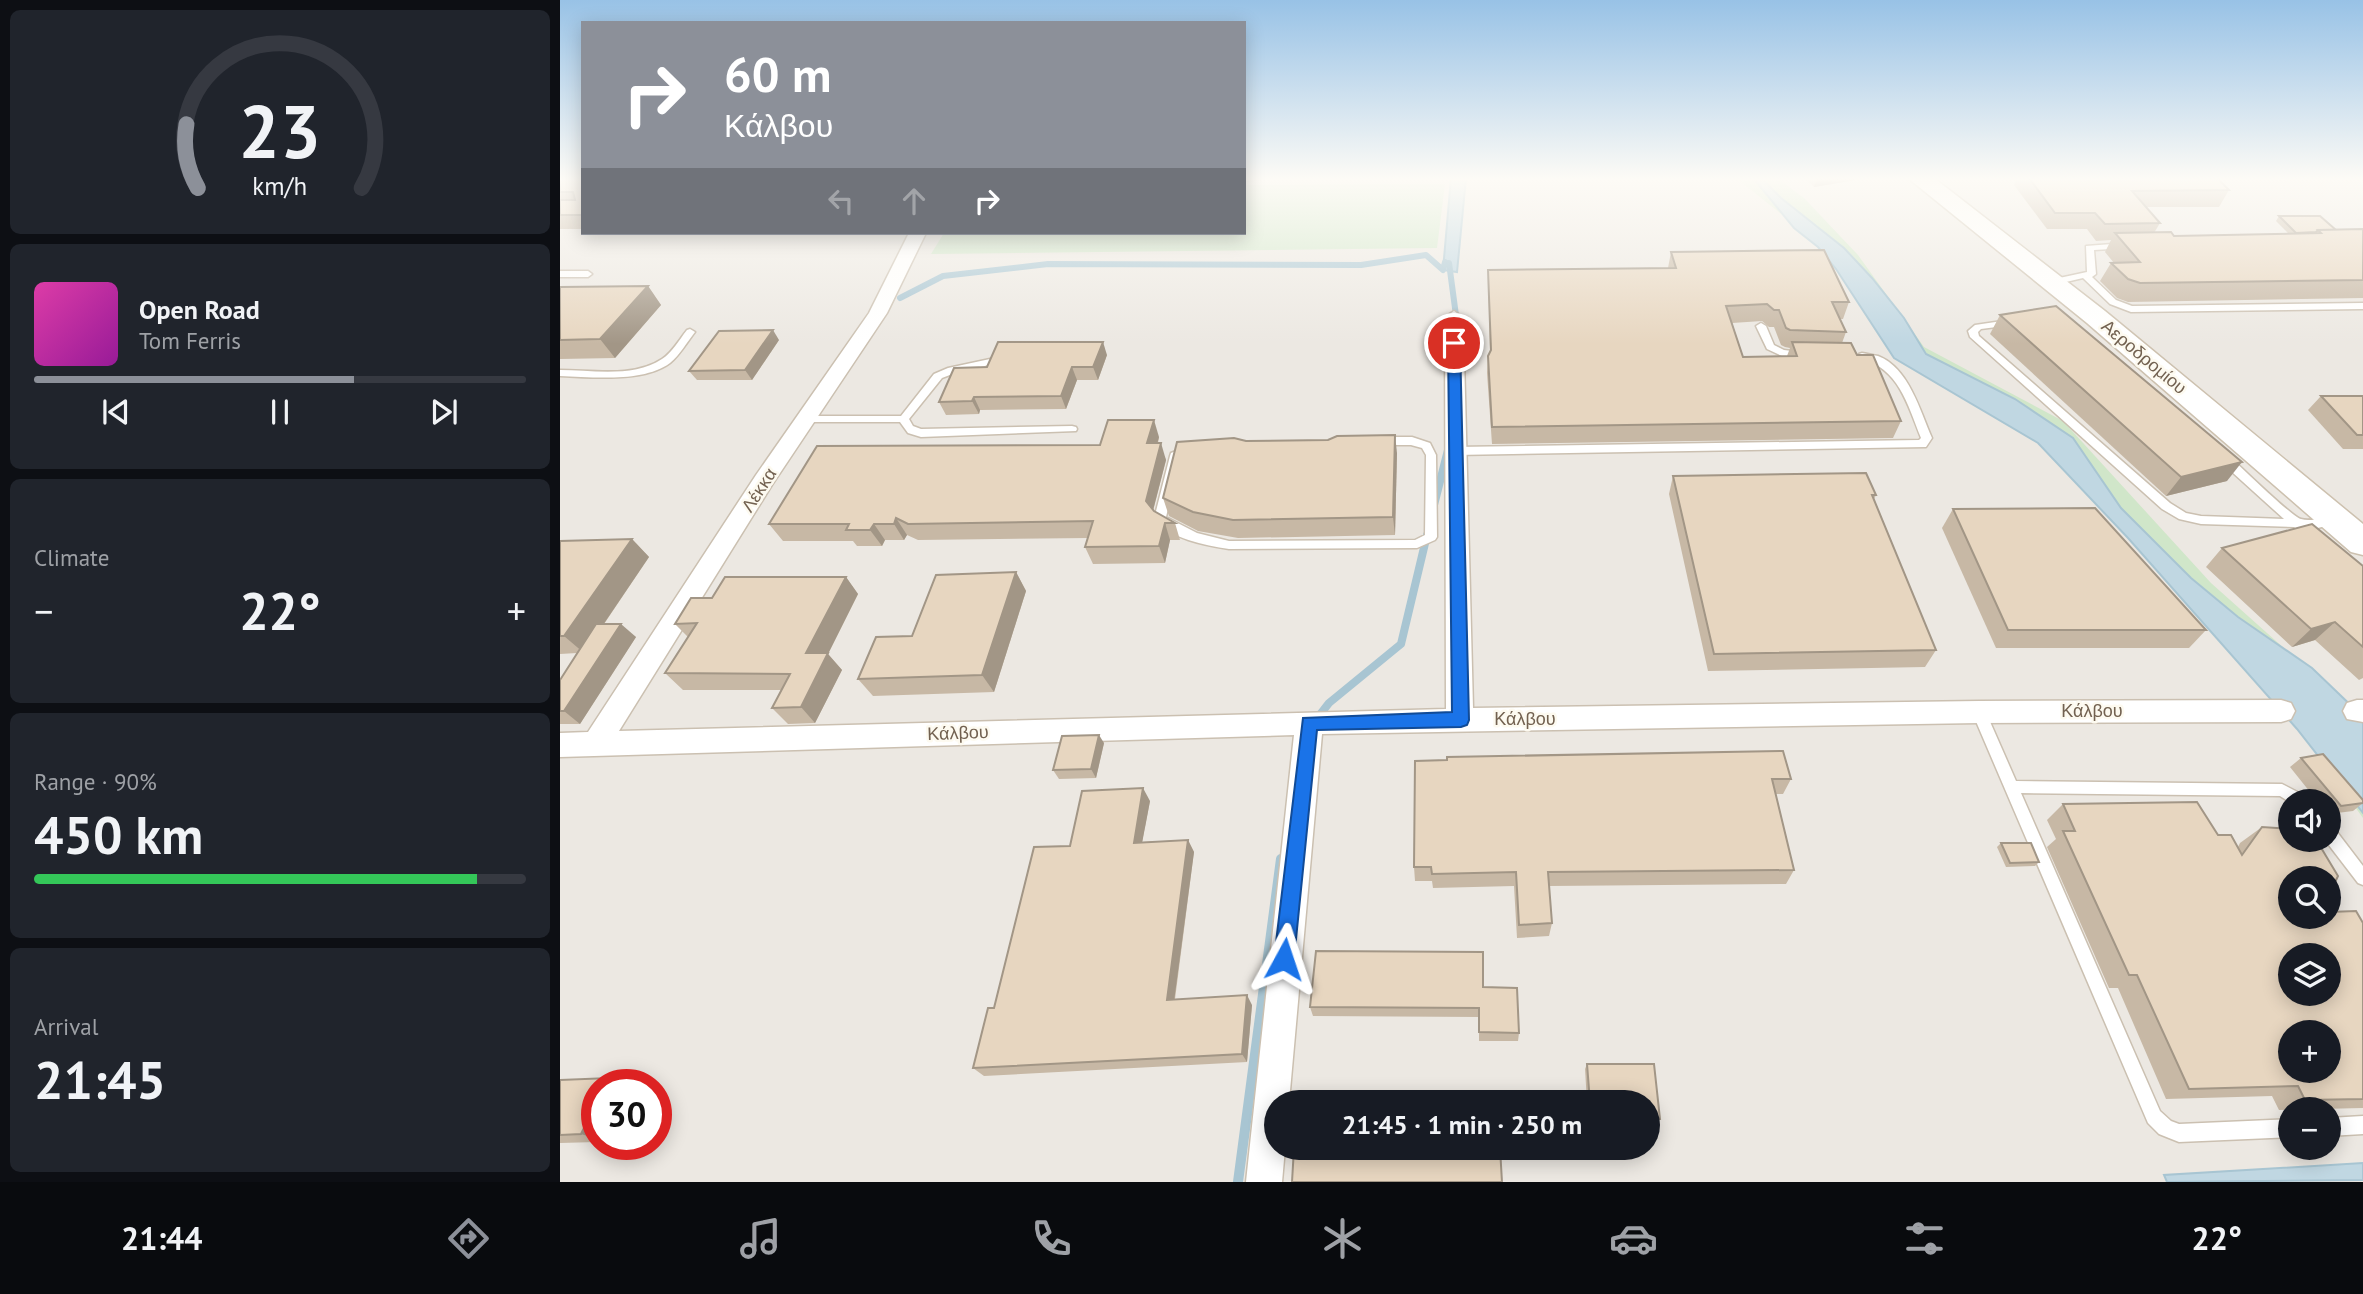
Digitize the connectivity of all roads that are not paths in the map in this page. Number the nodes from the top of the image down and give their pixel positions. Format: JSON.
{"nodes":[{"id":1,"x":1990,"y":233,"type":"edge"},
{"id":2,"x":916,"y":235,"type":"edge"},
{"id":3,"x":2139,"y":246,"type":"edge"},
{"id":4,"x":560,"y":274,"type":"edge"},
{"id":5,"x":588,"y":274,"type":"dead end"},
{"id":6,"x":2086,"y":276,"type":"junction"},
{"id":7,"x":2053,"y":282,"type":"junction"},
{"id":8,"x":2363,"y":306,"type":"edge"},
{"id":9,"x":1454,"y":317,"type":"dead end"},
{"id":10,"x":2027,"y":321,"type":"edge"},
{"id":11,"x":1761,"y":326,"type":"edge"},
{"id":12,"x":690,"y":332,"type":"dead end"},
{"id":13,"x":1812,"y":356,"type":"edge"},
{"id":14,"x":1853,"y":356,"type":"edge"},
{"id":15,"x":990,"y":362,"type":"edge"},
{"id":16,"x":560,"y":373,"type":"edge"},
{"id":17,"x":904,"y":418,"type":"junction"},
{"id":18,"x":806,"y":419,"type":"junction"},
{"id":19,"x":1072,"y":429,"type":"dead end"},
{"id":20,"x":2215,"y":450,"type":"edge"},
{"id":21,"x":1455,"y":451,"type":"junction"},
{"id":22,"x":2335,"y":519,"type":"junction"},
{"id":23,"x":2300,"y":524,"type":"junction"},
{"id":24,"x":1432,"y":537,"type":"junction"},
{"id":25,"x":1457,"y":537,"type":"junction"},
{"id":26,"x":2363,"y":542,"type":"edge"},
{"id":27,"x":2318,"y":543,"type":"edge"},
{"id":28,"x":2281,"y":711,"type":"dead end"},
{"id":29,"x":1979,"y":712,"type":"junction"},
{"id":30,"x":1461,"y":720,"type":"junction"},
{"id":31,"x":1309,"y":723,"type":"junction"},
{"id":32,"x":596,"y":744,"type":"junction"},
{"id":33,"x":560,"y":745,"type":"edge"},
{"id":34,"x":2013,"y":787,"type":"junction"},
{"id":35,"x":2278,"y":790,"type":"edge"},
{"id":36,"x":2341,"y":849,"type":"edge"},
{"id":37,"x":2363,"y":878,"type":"edge"},
{"id":38,"x":2363,"y":1125,"type":"edge"},
{"id":39,"x":2341,"y":1126,"type":"edge"},
{"id":40,"x":2278,"y":1129,"type":"edge"},
{"id":41,"x":1264,"y":1182,"type":"edge"}],
"edges":[{"from":1,"to":7,"type":"street","name":"Αεροδρομίου"},
{"from":2,"to":18,"type":"street","name":"Λέκκα"},
{"from":3,"to":6,"type":"lane"},
{"from":4,"to":5,"type":"lane"},
{"from":6,"to":7,"type":"lane"},
{"from":6,"to":8,"type":"lane"},
{"from":7,"to":22,"type":"street","name":"Αεροδρομίου"},
{"from":9,"to":21,"type":"street"},
{"from":10,"to":23,"type":"lane"},
{"from":11,"to":13,"type":"lane"},
{"from":12,"to":16,"type":"lane"},
{"from":14,"to":21,"type":"lane"},
{"from":15,"to":17,"type":"lane"},
{"from":17,"to":18,"type":"lane"},
{"from":17,"to":19,"type":"lane"},
{"from":18,"to":32,"type":"street","name":"Λέκκα"},
{"from":20,"to":23,"type":"lane"},
{"from":21,"to":25,"type":"street"},
{"from":22,"to":23,"type":"lane"},
{"from":22,"to":26,"type":"street","name":"Αεροδρομίου"},
{"from":23,"to":27,"type":"lane"},
{"from":24,"to":24,"type":"lane"},
{"from":24,"to":25,"type":"lane"},
{"from":25,"to":30,"type":"street"},
{"from":28,"to":29,"type":"street","name":"Κάλβου"},
{"from":29,"to":30,"type":"street","name":"Κάλβου"},
{"from":29,"to":34,"type":"lane"},
{"from":30,"to":31,"type":"street","name":"Κάλβου"},
{"from":31,"to":32,"type":"street","name":"Κάλβου"},
{"from":31,"to":41,"type":"street"},
{"from":32,"to":33,"type":"street","name":"Κάλβου"},
{"from":34,"to":35,"type":"lane"},
{"from":34,"to":40,"type":"lane"},
{"from":36,"to":37,"type":"lane"},
{"from":38,"to":39,"type":"lane"}]}
